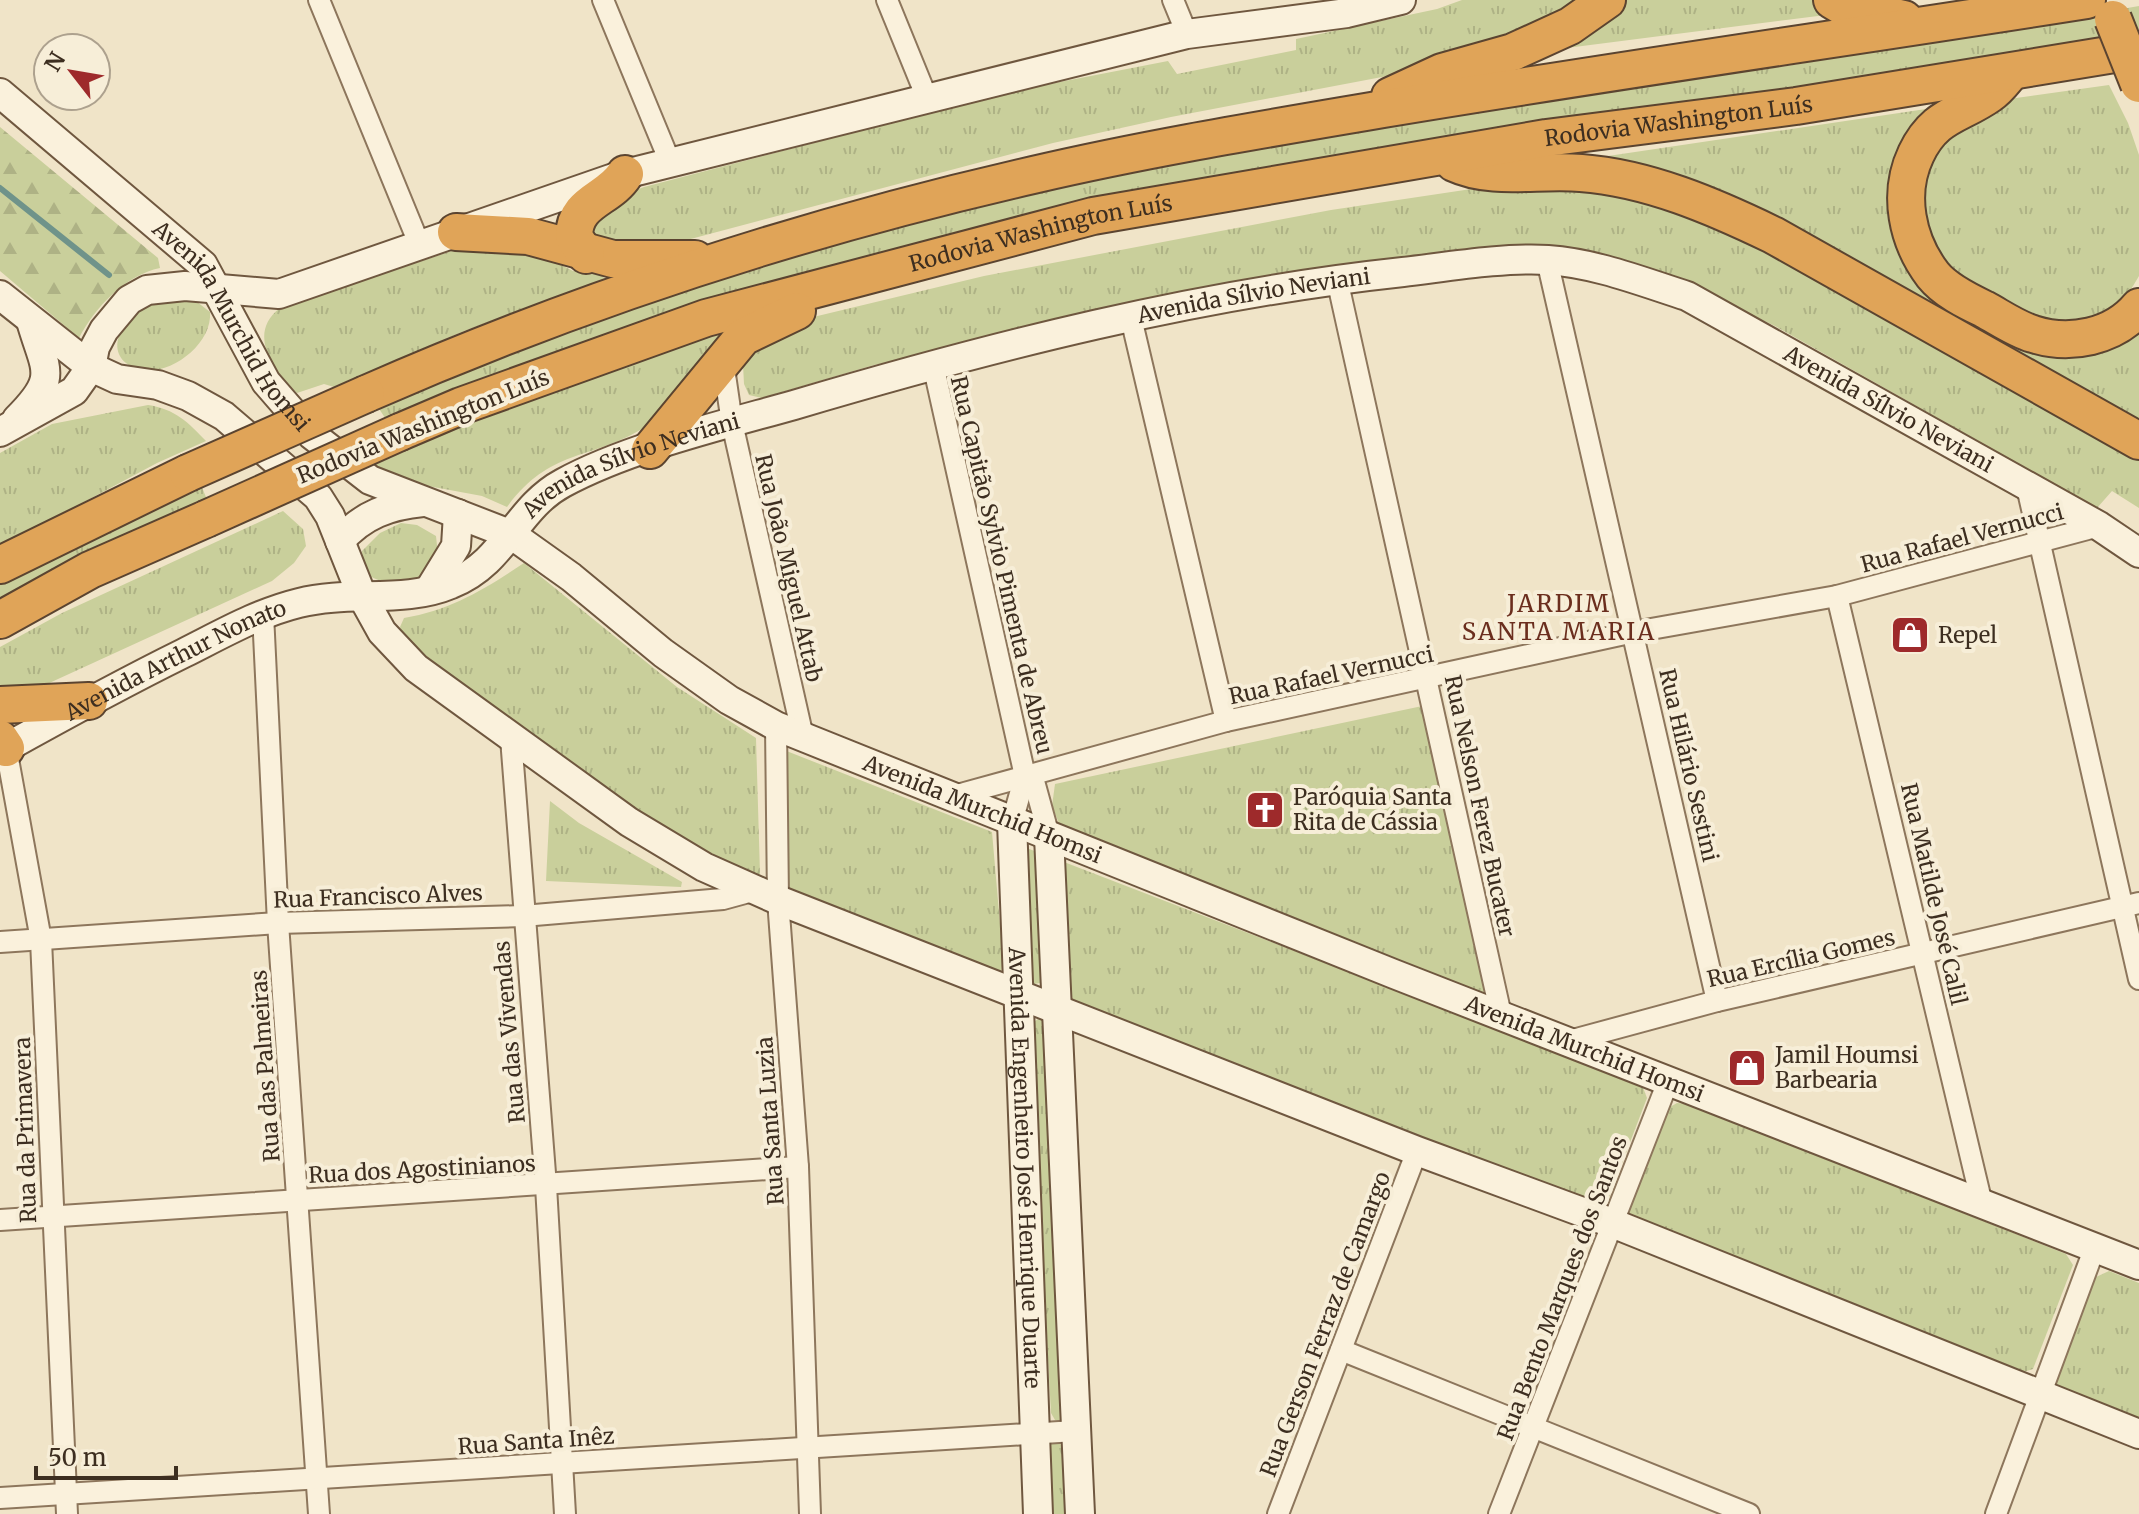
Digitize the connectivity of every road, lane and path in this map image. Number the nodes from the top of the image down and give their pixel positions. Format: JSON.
{"nodes":[{"id":1,"x":319,"y":0,"type":"edge"},
{"id":2,"x":603,"y":0,"type":"edge"},
{"id":3,"x":887,"y":0,"type":"edge"},
{"id":4,"x":1173,"y":0,"type":"edge"},
{"id":5,"x":1401,"y":0,"type":"edge"},
{"id":6,"x":1607,"y":0,"type":"edge"},
{"id":7,"x":1832,"y":0,"type":"edge"},
{"id":8,"x":2087,"y":0,"type":"edge"},
{"id":9,"x":2105,"y":0,"type":"edge"},
{"id":10,"x":1929,"y":25,"type":"junction"},
{"id":11,"x":1187,"y":34,"type":"junction"},
{"id":12,"x":2139,"y":50,"type":"edge"},
{"id":13,"x":2014,"y":70,"type":"junction"},
{"id":14,"x":2139,"y":84,"type":"edge"},
{"id":15,"x":0,"y":93,"type":"edge"},
{"id":16,"x":927,"y":98,"type":"junction"},
{"id":17,"x":1353,"y":114,"type":"junction"},
{"id":18,"x":1442,"y":157,"type":"junction"},
{"id":19,"x":670,"y":162,"type":"junction"},
{"id":20,"x":625,"y":174,"type":"junction"},
{"id":21,"x":456,"y":232,"type":"junction"},
{"id":22,"x":420,"y":246,"type":"junction"},
{"id":23,"x":586,"y":255,"type":"junction"},
{"id":24,"x":1547,"y":260,"type":"junction"},
{"id":25,"x":721,"y":261,"type":"junction"},
{"id":26,"x":880,"y":273,"type":"junction"},
{"id":27,"x":1337,"y":279,"type":"junction"},
{"id":28,"x":219,"y":292,"type":"junction"},
{"id":29,"x":0,"y":295,"type":"edge"},
{"id":30,"x":2139,"y":307,"type":"edge"},
{"id":31,"x":1131,"y":318,"type":"junction"},
{"id":32,"x":31,"y":321,"type":"junction"},
{"id":33,"x":723,"y":361,"type":"junction"},
{"id":34,"x":933,"y":364,"type":"junction"},
{"id":35,"x":91,"y":367,"type":"junction"},
{"id":36,"x":732,"y":423,"type":"junction"},
{"id":37,"x":5,"y":429,"type":"edge"},
{"id":38,"x":2139,"y":441,"type":"edge"},
{"id":39,"x":650,"y":450,"type":"junction"},
{"id":40,"x":2027,"y":487,"type":"junction"},
{"id":41,"x":423,"y":502,"type":"junction"},
{"id":42,"x":458,"y":514,"type":"junction"},
{"id":43,"x":2099,"y":526,"type":"junction"},
{"id":44,"x":512,"y":535,"type":"junction"},
{"id":45,"x":340,"y":541,"type":"junction"},
{"id":46,"x":2039,"y":542,"type":"junction"},
{"id":47,"x":2139,"y":553,"type":"edge"},
{"id":48,"x":0,"y":565,"type":"edge"},
{"id":49,"x":429,"y":590,"type":"junction"},
{"id":50,"x":362,"y":596,"type":"junction"},
{"id":51,"x":1837,"y":596,"type":"junction"},
{"id":52,"x":263,"y":614,"type":"junction"},
{"id":53,"x":0,"y":620,"type":"edge"},
{"id":54,"x":1634,"y":632,"type":"junction"},
{"id":55,"x":1427,"y":679,"type":"junction"},
{"id":56,"x":89,"y":701,"type":"junction"},
{"id":57,"x":0,"y":705,"type":"edge"},
{"id":58,"x":1226,"y":721,"type":"junction"},
{"id":59,"x":776,"y":726,"type":"junction"},
{"id":60,"x":803,"y":737,"type":"junction"},
{"id":61,"x":511,"y":738,"type":"junction"},
{"id":62,"x":2,"y":746,"type":"edge"},
{"id":63,"x":1025,"y":776,"type":"junction"},
{"id":64,"x":950,"y":797,"type":"junction"},
{"id":65,"x":1012,"y":822,"type":"junction"},
{"id":66,"x":1049,"y":836,"type":"junction"},
{"id":67,"x":767,"y":895,"type":"junction"},
{"id":68,"x":2131,"y":905,"type":"edge"},
{"id":69,"x":523,"y":916,"type":"junction"},
{"id":70,"x":278,"y":923,"type":"junction"},
{"id":71,"x":41,"y":940,"type":"junction"},
{"id":72,"x":0,"y":942,"type":"edge"},
{"id":73,"x":1924,"y":954,"type":"junction"},
{"id":74,"x":2139,"y":979,"type":"edge"},
{"id":75,"x":1018,"y":992,"type":"junction"},
{"id":76,"x":1717,"y":1001,"type":"junction"},
{"id":77,"x":1055,"y":1006,"type":"junction"},
{"id":78,"x":1501,"y":1015,"type":"junction"},
{"id":79,"x":1569,"y":1041,"type":"junction"},
{"id":80,"x":1669,"y":1079,"type":"junction"},
{"id":81,"x":1417,"y":1151,"type":"junction"},
{"id":82,"x":798,"y":1167,"type":"junction"},
{"id":83,"x":546,"y":1186,"type":"junction"},
{"id":84,"x":300,"y":1200,"type":"junction"},
{"id":85,"x":1982,"y":1204,"type":"junction"},
{"id":86,"x":53,"y":1217,"type":"junction"},
{"id":87,"x":0,"y":1220,"type":"edge"},
{"id":88,"x":1612,"y":1223,"type":"junction"},
{"id":89,"x":2095,"y":1247,"type":"junction"},
{"id":90,"x":2139,"y":1265,"type":"edge"},
{"id":91,"x":1341,"y":1350,"type":"junction"},
{"id":92,"x":2039,"y":1395,"type":"junction"},
{"id":93,"x":1534,"y":1425,"type":"junction"},
{"id":94,"x":1075,"y":1431,"type":"junction"},
{"id":95,"x":2139,"y":1434,"type":"edge"},
{"id":96,"x":1034,"y":1436,"type":"junction"},
{"id":97,"x":807,"y":1447,"type":"junction"},
{"id":98,"x":563,"y":1463,"type":"junction"},
{"id":99,"x":317,"y":1480,"type":"junction"},
{"id":100,"x":0,"y":1498,"type":"edge"},
{"id":101,"x":66,"y":1505,"type":"edge"},
{"id":102,"x":1726,"y":1510,"type":"edge"},
{"id":103,"x":319,"y":1514,"type":"edge"},
{"id":104,"x":565,"y":1514,"type":"edge"},
{"id":105,"x":810,"y":1514,"type":"edge"},
{"id":106,"x":1038,"y":1514,"type":"edge"},
{"id":107,"x":1080,"y":1514,"type":"edge"},
{"id":108,"x":1278,"y":1514,"type":"edge"},
{"id":109,"x":1499,"y":1514,"type":"edge"},
{"id":110,"x":1749,"y":1514,"type":"edge"},
{"id":111,"x":1996,"y":1514,"type":"edge"}],
"edges":[{"from":1,"to":22,"type":"street"},
{"from":2,"to":19,"type":"street"},
{"from":3,"to":16,"type":"street"},
{"from":4,"to":11,"type":"street"},
{"from":5,"to":11,"type":"main road"},
{"from":6,"to":17,"type":"highway"},
{"from":7,"to":10,"type":"highway"},
{"from":8,"to":10,"type":"highway"},
{"from":9,"to":14,"type":"highway","bridge":true},
{"from":10,"to":17,"type":"highway"},
{"from":11,"to":16,"type":"main road"},
{"from":12,"to":13,"type":"highway","name":"Rodovia Washington Luís"},
{"from":13,"to":18,"type":"highway","name":"Rodovia Washington Luís"},
{"from":13,"to":30,"type":"highway"},
{"from":15,"to":28,"type":"main road","name":"Avenida Murchid Homsi"},
{"from":16,"to":19,"type":"main road"},
{"from":17,"to":25,"type":"highway"},
{"from":18,"to":26,"type":"highway","name":"Rodovia Washington Luís"},
{"from":18,"to":38,"type":"highway"},
{"from":19,"to":20,"type":"main road"},
{"from":20,"to":21,"type":"main road"},
{"from":20,"to":23,"type":"highway"},
{"from":21,"to":22,"type":"main road"},
{"from":21,"to":23,"type":"highway"},
{"from":22,"to":28,"type":"main road"},
{"from":23,"to":25,"type":"highway"},
{"from":24,"to":27,"type":"main road","name":"Avenida Sílvio Neviani"},
{"from":24,"to":40,"type":"main road","name":"Avenida Sílvio Neviani"},
{"from":24,"to":54,"type":"street","name":"Rua Hilário Sestini"},
{"from":25,"to":48,"type":"highway","bridge":true},
{"from":26,"to":33,"type":"highway"},
{"from":26,"to":53,"type":"highway","name":"Rodovia Washington Luís","bridge":true},
{"from":27,"to":31,"type":"main road","name":"Avenida Sílvio Neviani"},
{"from":27,"to":55,"type":"street","name":"Rua Nelson Ferez Bucater"},
{"from":28,"to":35,"type":"main road"},
{"from":28,"to":41,"type":"main road","name":"Avenida Murchid Homsi"},
{"from":29,"to":32,"type":"main road","name":"Avenida Murchid Homsi"},
{"from":31,"to":34,"type":"main road","name":"Avenida Sílvio Neviani"},
{"from":31,"to":58,"type":"street"},
{"from":32,"to":35,"type":"main road","name":"Avenida Murchid Homsi"},
{"from":32,"to":37,"type":"main road"},
{"from":33,"to":36,"type":"street","name":"Rua João Miguel Attab"},
{"from":33,"to":39,"type":"highway"},
{"from":34,"to":36,"type":"main road","name":"Avenida Sílvio Neviani"},
{"from":34,"to":63,"type":"street","name":"Rua Capitão Sylvio Pimenta de Abreu"},
{"from":35,"to":37,"type":"main road"},
{"from":35,"to":45,"type":"main road","name":"Avenida Murchid Homsi"},
{"from":36,"to":39,"type":"main road","name":"Avenida Sílvio Neviani"},
{"from":36,"to":60,"type":"street","name":"Rua João Miguel Attab"},
{"from":39,"to":44,"type":"main road","name":"Avenida Sílvio Neviani"},
{"from":40,"to":43,"type":"main road","name":"Avenida Sílvio Neviani"},
{"from":40,"to":46,"type":"street"},
{"from":41,"to":42,"type":"main road","name":"Avenida Murchid Homsi"},
{"from":41,"to":45,"type":"main road"},
{"from":42,"to":44,"type":"main road","name":"Avenida Murchid Homsi"},
{"from":42,"to":49,"type":"main road"},
{"from":43,"to":46,"type":"street","name":"Rua Rafael Vernucci"},
{"from":43,"to":47,"type":"main road","name":"Avenida Sílvio Neviani"},
{"from":44,"to":49,"type":"main road","name":"Avenida Sílvio Neviani"},
{"from":44,"to":59,"type":"main road","name":"Avenida Murchid Homsi"},
{"from":45,"to":50,"type":"main road","name":"Avenida Murchid Homsi"},
{"from":46,"to":51,"type":"street","name":"Rua Rafael Vernucci"},
{"from":46,"to":68,"type":"street"},
{"from":49,"to":50,"type":"main road","name":"Avenida Sílvio Neviani"},
{"from":50,"to":52,"type":"main road","name":"Avenida Arthur Nonato"},
{"from":50,"to":61,"type":"main road","name":"Avenida Murchid Homsi"},
{"from":51,"to":54,"type":"street","name":"Rua Rafael Vernucci"},
{"from":51,"to":73,"type":"street","name":"Rua Matilde José Calil"},
{"from":52,"to":56,"type":"main road","name":"Avenida Arthur Nonato"},
{"from":52,"to":70,"type":"street","name":"Rua das Palmeiras"},
{"from":54,"to":55,"type":"street","name":"Rua Rafael Vernucci"},
{"from":54,"to":76,"type":"street","name":"Rua Hilário Sestini"},
{"from":55,"to":58,"type":"street","name":"Rua Rafael Vernucci"},
{"from":55,"to":78,"type":"street","name":"Rua Nelson Ferez Bucater"},
{"from":56,"to":57,"type":"highway"},
{"from":56,"to":62,"type":"main road","name":"Avenida Arthur Nonato"},
{"from":58,"to":63,"type":"street","name":"Rua Rafael Vernucci"},
{"from":59,"to":60,"type":"main road","name":"Avenida Murchid Homsi"},
{"from":59,"to":67,"type":"street","name":"Rua Santa Luzia"},
{"from":60,"to":64,"type":"main road","name":"Avenida Murchid Homsi"},
{"from":61,"to":67,"type":"main road","name":"Avenida Murchid Homsi"},
{"from":61,"to":69,"type":"street","name":"Rua das Vivendas"},
{"from":62,"to":71,"type":"street","name":"Rua da Primavera"},
{"from":63,"to":64,"type":"street","name":"Rua Rafael Vernucci"},
{"from":63,"to":65,"type":"street","name":"Rua Capitão Sylvio Pimenta de Abreu"},
{"from":63,"to":66,"type":"street","name":"Rua Capitão Sylvio Pimenta de Abreu"},
{"from":64,"to":65,"type":"main road","name":"Avenida Murchid Homsi"},
{"from":65,"to":66,"type":"main road","name":"Avenida Murchid Homsi"},
{"from":65,"to":75,"type":"main road","name":"Avenida Engenheiro José Henrique Duarte"},
{"from":66,"to":77,"type":"main road","name":"Avenida Engenheiro José Henrique Duarte"},
{"from":66,"to":78,"type":"main road","name":"Avenida Murchid Homsi"},
{"from":67,"to":69,"type":"street","name":"Rua Francisco Alves"},
{"from":67,"to":75,"type":"main road","name":"Avenida Murchid Homsi"},
{"from":67,"to":82,"type":"street","name":"Rua Santa Luzia"},
{"from":68,"to":73,"type":"street","name":"Rua Ercília Gomes"},
{"from":68,"to":74,"type":"street"},
{"from":69,"to":70,"type":"street","name":"Rua Francisco Alves"},
{"from":69,"to":83,"type":"street","name":"Rua das Vivendas"},
{"from":70,"to":71,"type":"street","name":"Rua Francisco Alves"},
{"from":70,"to":84,"type":"street","name":"Rua das Palmeiras"},
{"from":71,"to":72,"type":"street","name":"Rua Francisco Alves"},
{"from":71,"to":86,"type":"street","name":"Rua da Primavera"},
{"from":73,"to":76,"type":"street","name":"Rua Ercília Gomes"},
{"from":73,"to":85,"type":"street","name":"Rua Matilde José Calil"},
{"from":75,"to":77,"type":"main road","name":"Avenida Murchid Homsi"},
{"from":75,"to":96,"type":"main road","name":"Avenida Engenheiro José Henrique Duarte"},
{"from":76,"to":79,"type":"street","name":"Rua Ercília Gomes"},
{"from":77,"to":81,"type":"main road","name":"Avenida Murchid Homsi"},
{"from":77,"to":94,"type":"main road","name":"Avenida Engenheiro José Henrique Duarte"},
{"from":78,"to":79,"type":"main road","name":"Avenida Murchid Homsi"},
{"from":79,"to":80,"type":"main road","name":"Avenida Murchid Homsi"},
{"from":80,"to":85,"type":"main road","name":"Avenida Murchid Homsi"},
{"from":80,"to":88,"type":"street","name":"Rua Bento Marques dos Santos"},
{"from":81,"to":88,"type":"main road","name":"Avenida Murchid Homsi"},
{"from":81,"to":91,"type":"street","name":"Rua Gerson Ferraz de Camargo"},
{"from":82,"to":83,"type":"street","name":"Rua dos Agostinianos"},
{"from":82,"to":97,"type":"street","name":"Rua Santa Luzia"},
{"from":83,"to":84,"type":"street","name":"Rua dos Agostinianos"},
{"from":83,"to":98,"type":"street","name":"Rua das Vivendas"},
{"from":84,"to":86,"type":"street","name":"Rua dos Agostinianos"},
{"from":84,"to":99,"type":"street","name":"Rua das Palmeiras"},
{"from":85,"to":89,"type":"main road","name":"Avenida Murchid Homsi"},
{"from":86,"to":87,"type":"street","name":"Rua dos Agostinianos"},
{"from":86,"to":101,"type":"street","name":"Rua da Primavera"},
{"from":88,"to":92,"type":"main road","name":"Avenida Murchid Homsi"},
{"from":88,"to":93,"type":"street","name":"Rua Bento Marques dos Santos"},
{"from":89,"to":90,"type":"main road","name":"Avenida Murchid Homsi"},
{"from":89,"to":92,"type":"street"},
{"from":91,"to":93,"type":"street"},
{"from":91,"to":108,"type":"street","name":"Rua Gerson Ferraz de Camargo"},
{"from":92,"to":95,"type":"main road","name":"Avenida Murchid Homsi"},
{"from":92,"to":111,"type":"street"},
{"from":93,"to":102,"type":"street"},
{"from":93,"to":109,"type":"street","name":"Rua Bento Marques dos Santos"},
{"from":94,"to":96,"type":"street","name":"Rua Santa Inêz"},
{"from":94,"to":107,"type":"main road","name":"Avenida Engenheiro José Henrique Duarte"},
{"from":96,"to":97,"type":"street","name":"Rua Santa Inêz"},
{"from":96,"to":106,"type":"main road","name":"Avenida Engenheiro José Henrique Duarte"},
{"from":97,"to":98,"type":"street","name":"Rua Santa Inêz"},
{"from":97,"to":105,"type":"street","name":"Rua Santa Luzia"},
{"from":98,"to":99,"type":"street","name":"Rua Santa Inêz"},
{"from":98,"to":104,"type":"street","name":"Rua das Vivendas"},
{"from":99,"to":101,"type":"street","name":"Rua Santa Inêz"},
{"from":99,"to":103,"type":"street","name":"Rua das Palmeiras"},
{"from":100,"to":101,"type":"street","name":"Rua Santa Inêz"},
{"from":102,"to":110,"type":"street"}]}
